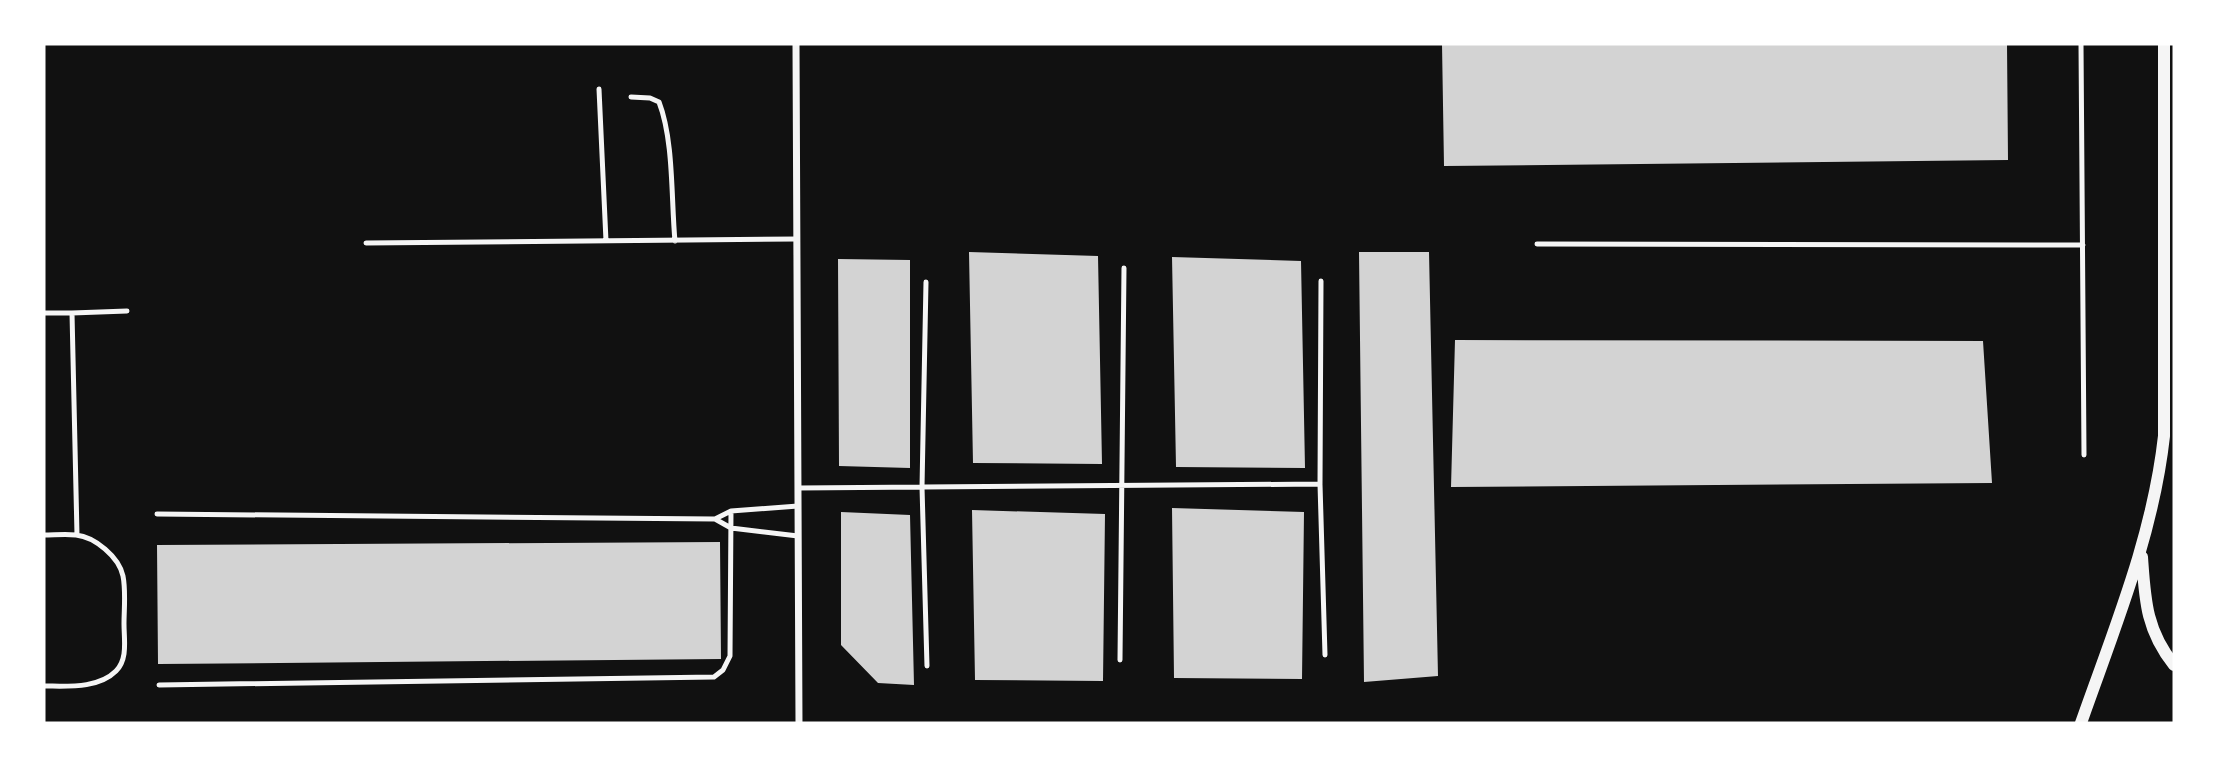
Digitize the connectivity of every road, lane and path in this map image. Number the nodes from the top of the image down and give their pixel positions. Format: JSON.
{"nodes":[{"id":1,"x":796,"y":44,"type":"edge"},
{"id":2,"x":2081,"y":44,"type":"edge"},
{"id":3,"x":2164,"y":44,"type":"edge"},
{"id":4,"x":599,"y":89,"type":"dead end"},
{"id":5,"x":631,"y":97,"type":"dead end"},
{"id":6,"x":797,"y":239,"type":"junction"},
{"id":7,"x":606,"y":241,"type":"junction"},
{"id":8,"x":675,"y":241,"type":"junction"},
{"id":9,"x":366,"y":243,"type":"dead end"},
{"id":10,"x":1538,"y":244,"type":"dead end"},
{"id":11,"x":2083,"y":245,"type":"junction"},
{"id":12,"x":1124,"y":268,"type":"dead end"},
{"id":13,"x":1321,"y":281,"type":"dead end"},
{"id":14,"x":926,"y":282,"type":"dead end"},
{"id":15,"x":127,"y":311,"type":"dead end"},
{"id":16,"x":44,"y":313,"type":"edge"},
{"id":17,"x":72,"y":313,"type":"junction"},
{"id":18,"x":2084,"y":455,"type":"dead end"},
{"id":19,"x":1320,"y":484,"type":"junction"},
{"id":20,"x":1121,"y":485,"type":"junction"},
{"id":21,"x":922,"y":487,"type":"junction"},
{"id":22,"x":798,"y":488,"type":"junction"},
{"id":23,"x":798,"y":506,"type":"junction"},
{"id":24,"x":731,"y":510,"type":"junction"},
{"id":25,"x":157,"y":514,"type":"dead end"},
{"id":26,"x":715,"y":519,"type":"junction"},
{"id":27,"x":731,"y":528,"type":"junction"},
{"id":28,"x":44,"y":535,"type":"edge"},
{"id":29,"x":78,"y":535,"type":"junction"},
{"id":30,"x":798,"y":536,"type":"junction"},
{"id":31,"x":2142,"y":550,"type":"junction"},
{"id":32,"x":1325,"y":655,"type":"dead end"},
{"id":33,"x":1120,"y":660,"type":"dead end"},
{"id":34,"x":2174,"y":665,"type":"edge"},
{"id":35,"x":927,"y":666,"type":"dead end"},
{"id":36,"x":159,"y":685,"type":"dead end"},
{"id":37,"x":44,"y":686,"type":"edge"},
{"id":38,"x":799,"y":723,"type":"edge"},
{"id":39,"x":2081,"y":723,"type":"edge"}],
"edges":[{"from":1,"to":6,"type":"street"},
{"from":2,"to":11,"type":"lane"},
{"from":3,"to":31,"type":"street"},
{"from":4,"to":7,"type":"lane"},
{"from":5,"to":8,"type":"lane"},
{"from":6,"to":8,"type":"lane"},
{"from":6,"to":22,"type":"street"},
{"from":7,"to":8,"type":"lane"},
{"from":7,"to":9,"type":"lane"},
{"from":10,"to":11,"type":"lane"},
{"from":11,"to":18,"type":"lane"},
{"from":12,"to":20,"type":"lane"},
{"from":13,"to":19,"type":"lane"},
{"from":14,"to":21,"type":"lane"},
{"from":15,"to":17,"type":"lane"},
{"from":16,"to":17,"type":"lane"},
{"from":17,"to":29,"type":"lane"},
{"from":19,"to":20,"type":"lane"},
{"from":19,"to":32,"type":"lane"},
{"from":20,"to":21,"type":"lane"},
{"from":20,"to":33,"type":"lane"},
{"from":21,"to":22,"type":"lane"},
{"from":21,"to":35,"type":"lane"},
{"from":22,"to":23,"type":"street"},
{"from":23,"to":24,"type":"lane"},
{"from":23,"to":30,"type":"street"},
{"from":24,"to":26,"type":"lane"},
{"from":24,"to":27,"type":"lane"},
{"from":25,"to":26,"type":"lane"},
{"from":26,"to":27,"type":"lane"},
{"from":27,"to":30,"type":"lane"},
{"from":27,"to":36,"type":"lane"},
{"from":28,"to":29,"type":"lane"},
{"from":29,"to":37,"type":"lane"},
{"from":30,"to":38,"type":"street"},
{"from":31,"to":34,"type":"street"},
{"from":31,"to":39,"type":"street"}]}
